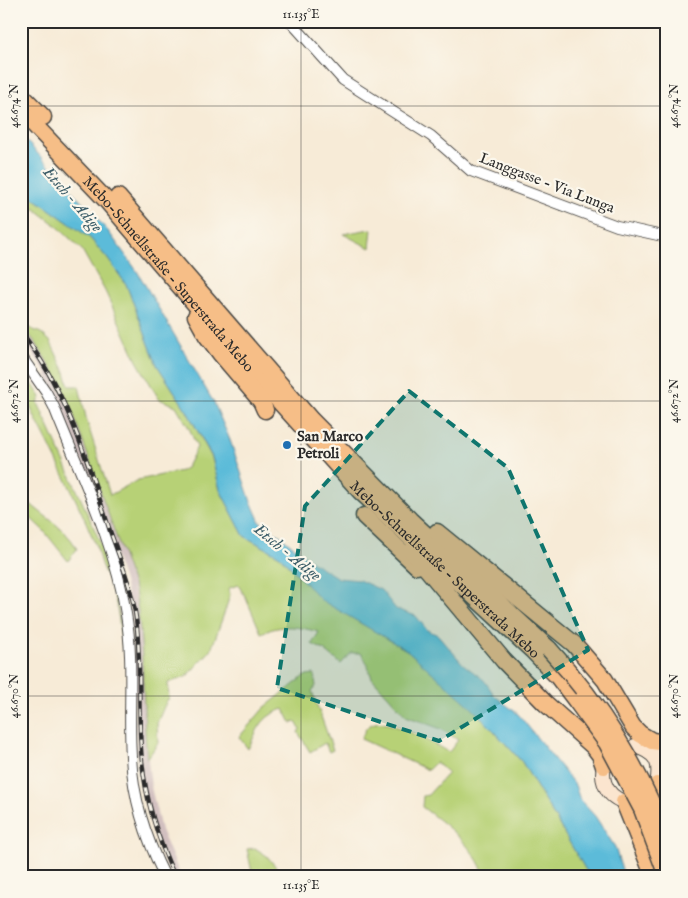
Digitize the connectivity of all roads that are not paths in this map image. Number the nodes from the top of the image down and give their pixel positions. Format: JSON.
{"nodes":[{"id":1,"x":290,"y":21,"type":"edge"},
{"id":2,"x":21,"y":95,"type":"edge"},
{"id":3,"x":21,"y":111,"type":"edge"},
{"id":4,"x":667,"y":238,"type":"edge"},
{"id":5,"x":163,"y":267,"type":"junction"},
{"id":6,"x":21,"y":356,"type":"edge"},
{"id":7,"x":265,"y":410,"type":"dead end"},
{"id":8,"x":351,"y":461,"type":"junction"},
{"id":9,"x":360,"y":491,"type":"junction"},
{"id":10,"x":364,"y":516,"type":"dead end"},
{"id":11,"x":496,"y":651,"type":"junction"},
{"id":12,"x":615,"y":696,"type":"junction"},
{"id":13,"x":667,"y":743,"type":"edge"},
{"id":14,"x":642,"y":749,"type":"junction"},
{"id":15,"x":667,"y":752,"type":"edge"},
{"id":16,"x":607,"y":762,"type":"joint"},
{"id":17,"x":661,"y":772,"type":"edge"},
{"id":18,"x":624,"y":802,"type":"joint"},
{"id":19,"x":667,"y":809,"type":"edge"},
{"id":20,"x":667,"y":842,"type":"edge"},
{"id":21,"x":667,"y":876,"type":"edge"},
{"id":22,"x":165,"y":877,"type":"edge"},
{"id":23,"x":654,"y":877,"type":"edge"}],
"edges":[{"from":1,"to":4,"type":"street","name":"Langgasse - Via Lunga"},
{"from":2,"to":8,"type":"highway","name":"Mebo-Schnellstraße - Superstrada Mebo"},
{"from":3,"to":5,"type":"highway","name":"Mebo-Schnellstraße - Superstrada Mebo"},
{"from":5,"to":7,"type":"highway"},
{"from":5,"to":9,"type":"highway","name":"Mebo-Schnellstraße - Superstrada Mebo"},
{"from":6,"to":22,"type":"street"},
{"from":8,"to":12,"type":"highway"},
{"from":8,"to":20,"type":"highway","name":"Mebo-Schnellstraße - Superstrada Mebo","bridge":true},
{"from":9,"to":11,"type":"highway"},
{"from":9,"to":21,"type":"highway","name":"Mebo-Schnellstraße - Superstrada Mebo","bridge":true},
{"from":10,"to":11,"type":"highway"},
{"from":11,"to":16,"type":"highway"},
{"from":12,"to":13,"type":"highway"},
{"from":12,"to":14,"type":"highway"},
{"from":14,"to":15,"type":"main road"},
{"from":14,"to":17,"type":"main road"},
{"from":16,"to":18,"type":"main road"},
{"from":17,"to":19,"type":"highway"},
{"from":18,"to":23,"type":"highway"}]}
